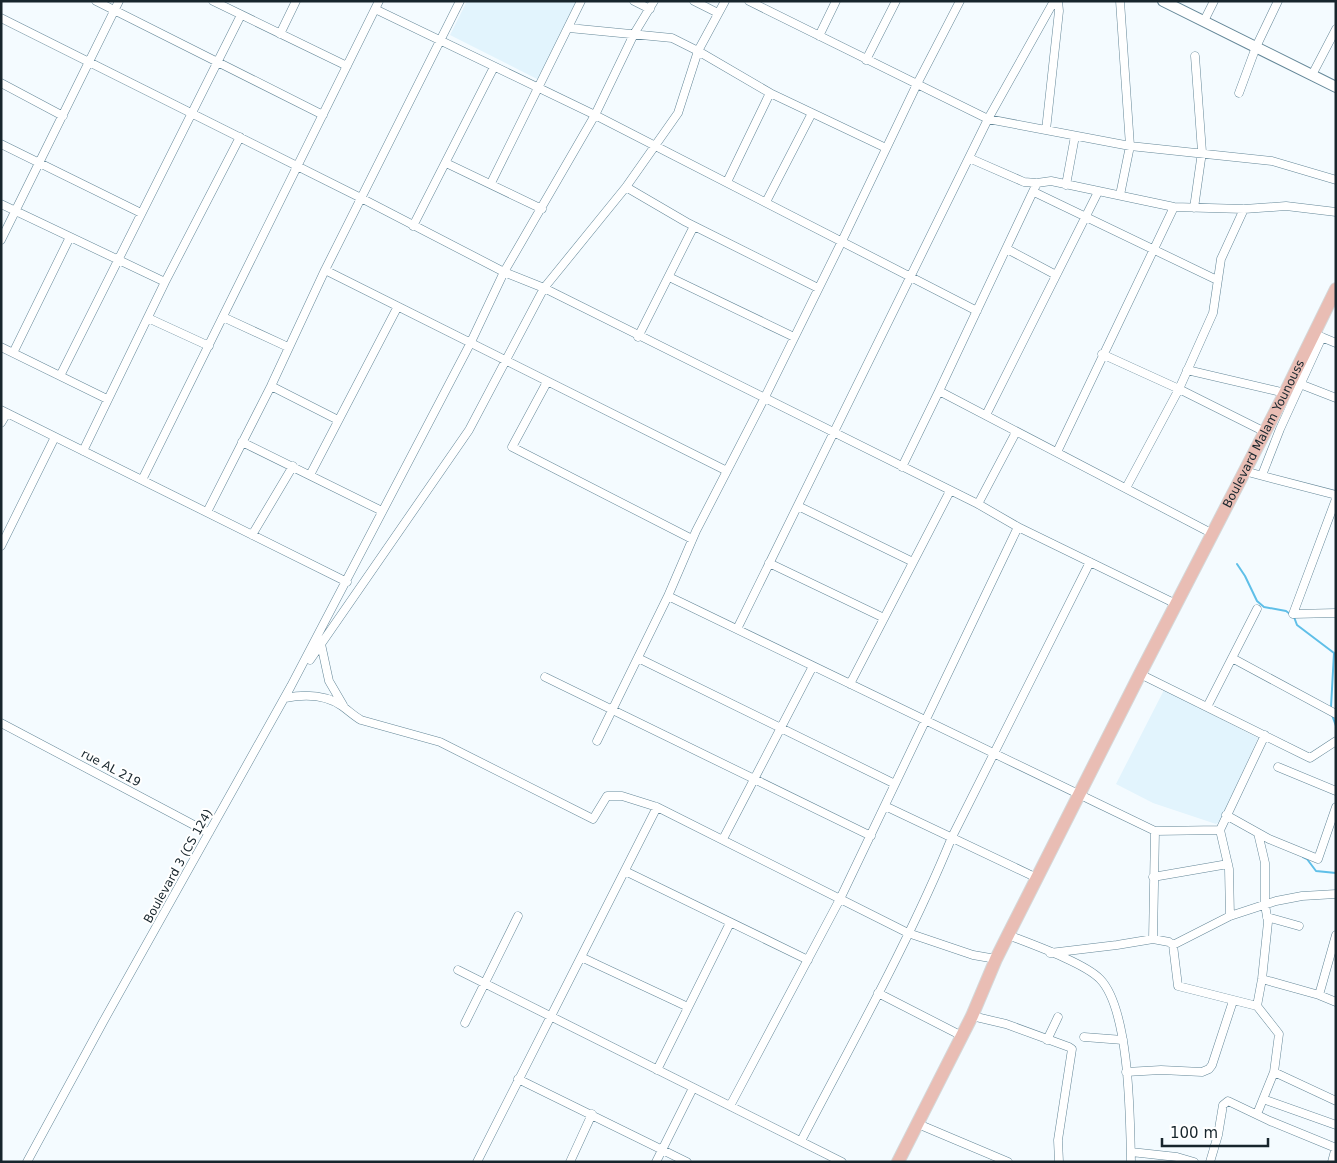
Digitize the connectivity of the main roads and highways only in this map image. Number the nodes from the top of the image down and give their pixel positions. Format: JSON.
{"nodes":[{"id":1,"x":1336,"y":290,"type":"edge"},
{"id":2,"x":898,"y":1162,"type":"edge"}],
"edges":[{"from":1,"to":2,"type":"main road","name":"Boulevard Malam Younouss"}]}
